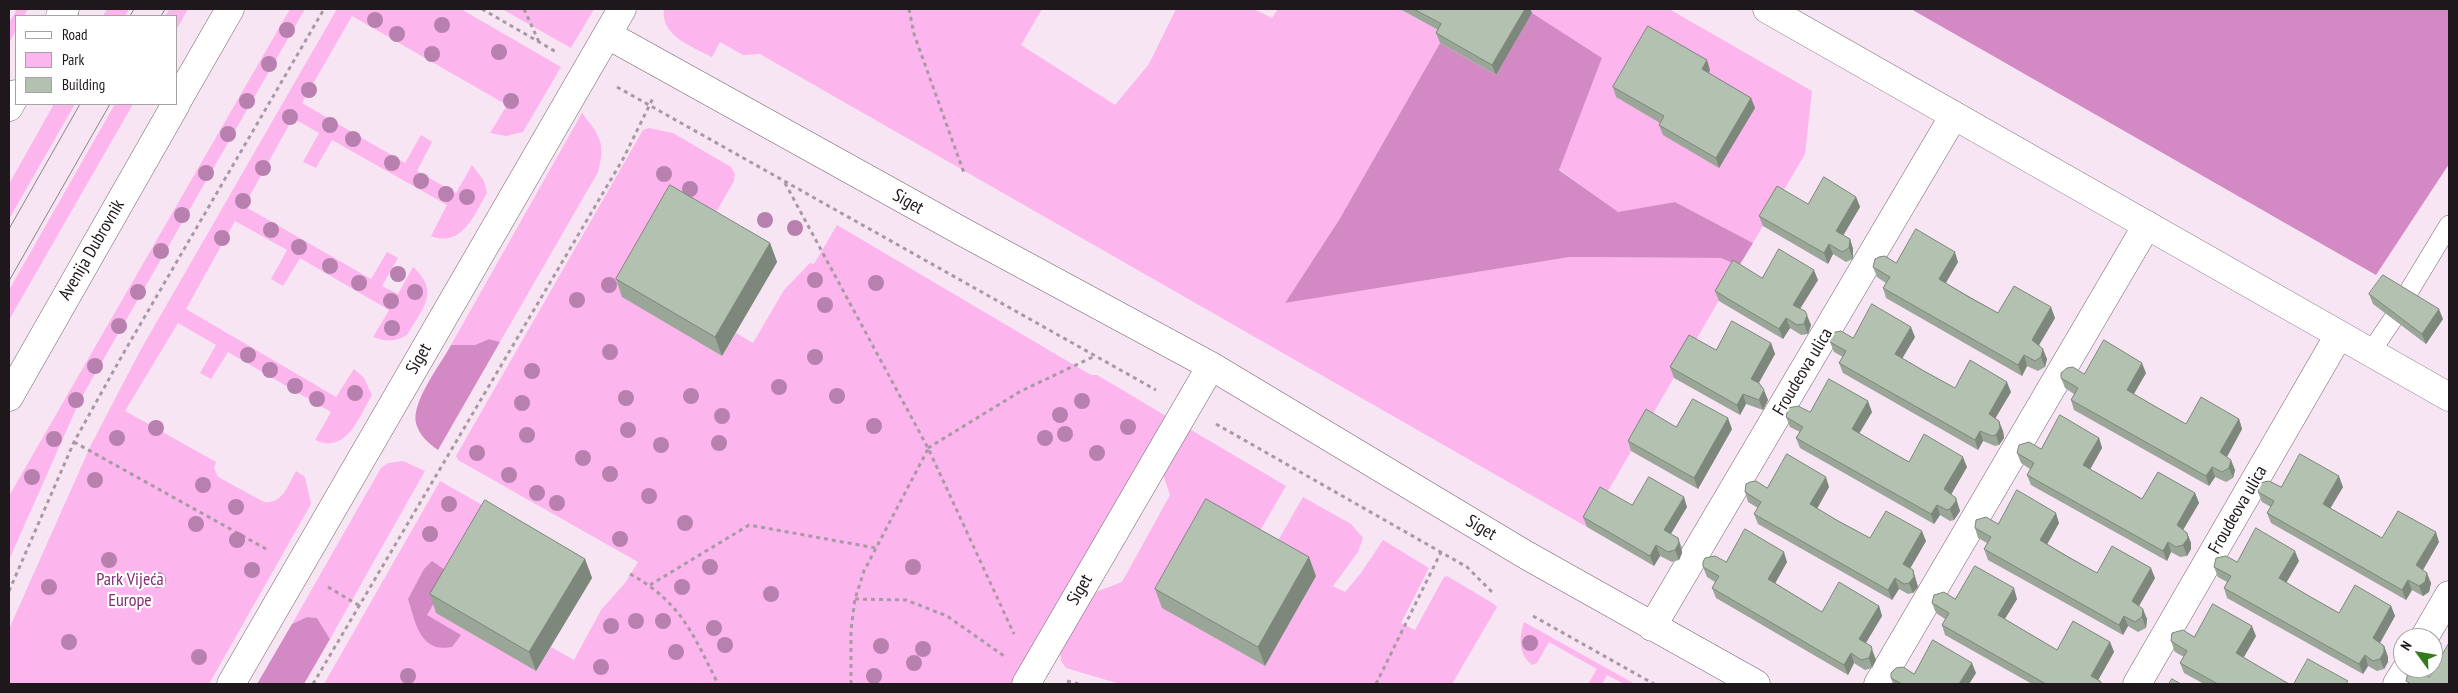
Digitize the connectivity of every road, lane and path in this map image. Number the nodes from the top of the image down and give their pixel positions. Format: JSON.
{"nodes":[{"id":1,"x":230,"y":9,"type":"edge"},
{"id":2,"x":324,"y":9,"type":"edge"},
{"id":3,"x":482,"y":9,"type":"edge"},
{"id":4,"x":524,"y":9,"type":"edge"},
{"id":5,"x":622,"y":9,"type":"edge"},
{"id":6,"x":909,"y":9,"type":"edge"},
{"id":7,"x":1767,"y":9,"type":"edge"},
{"id":8,"x":608,"y":35,"type":"junction"},
{"id":9,"x":540,"y":42,"type":"junction"},
{"id":10,"x":586,"y":69,"type":"junction"},
{"id":11,"x":657,"y":89,"type":"dead end"},
{"id":12,"x":15,"y":96,"type":"edge"},
{"id":13,"x":178,"y":100,"type":"edge"},
{"id":14,"x":175,"y":105,"type":"edge"},
{"id":15,"x":649,"y":106,"type":"junction"},
{"id":16,"x":9,"y":107,"type":"edge"},
{"id":17,"x":1953,"y":117,"type":"junction"},
{"id":18,"x":964,"y":173,"type":"dead end"},
{"id":19,"x":785,"y":182,"type":"junction"},
{"id":20,"x":2147,"y":225,"type":"junction"},
{"id":21,"x":2449,"y":225,"type":"edge"},
{"id":22,"x":2406,"y":296,"type":"edge"},
{"id":23,"x":2393,"y":319,"type":"edge"},
{"id":24,"x":2339,"y":335,"type":"junction"},
{"id":25,"x":2370,"y":352,"type":"junction"},
{"id":26,"x":1095,"y":356,"type":"junction"},
{"id":27,"x":1211,"y":366,"type":"junction"},
{"id":28,"x":9,"y":397,"type":"edge"},
{"id":29,"x":2449,"y":397,"type":"edge"},
{"id":30,"x":1187,"y":407,"type":"junction"},
{"id":31,"x":74,"y":442,"type":"junction"},
{"id":32,"x":928,"y":448,"type":"junction"},
{"id":33,"x":876,"y":548,"type":"junction"},
{"id":34,"x":1442,"y":552,"type":"junction"},
{"id":35,"x":276,"y":555,"type":"dead end"},
{"id":36,"x":630,"y":574,"type":"dead end"},
{"id":37,"x":650,"y":585,"type":"junction"},
{"id":38,"x":327,"y":586,"type":"dead end"},
{"id":39,"x":9,"y":591,"type":"edge"},
{"id":40,"x":1492,"y":592,"type":"dead end"},
{"id":41,"x":2449,"y":595,"type":"edge"},
{"id":42,"x":855,"y":599,"type":"junction"},
{"id":43,"x":360,"y":606,"type":"junction"},
{"id":44,"x":1533,"y":616,"type":"dead end"},
{"id":45,"x":1652,"y":627,"type":"junction"},
{"id":46,"x":2430,"y":628,"type":"edge"},
{"id":47,"x":1026,"y":674,"type":"edge"},
{"id":48,"x":232,"y":684,"type":"edge"},
{"id":49,"x":313,"y":684,"type":"edge"},
{"id":50,"x":718,"y":684,"type":"edge"},
{"id":51,"x":851,"y":684,"type":"edge"},
{"id":52,"x":1079,"y":684,"type":"edge"},
{"id":53,"x":1376,"y":684,"type":"edge"},
{"id":54,"x":1654,"y":684,"type":"edge"},
{"id":55,"x":1756,"y":684,"type":"edge"},
{"id":56,"x":1878,"y":684,"type":"edge"},
{"id":57,"x":2137,"y":684,"type":"edge"}],
"edges":[{"from":1,"to":13,"type":"street","name":"Avenija Dubrovnik"},
{"from":2,"to":31,"type":"path"},
{"from":3,"to":9,"type":"path"},
{"from":4,"to":9,"type":"path"},
{"from":5,"to":8,"type":"street","name":"Siget"},
{"from":6,"to":18,"type":"path"},
{"from":7,"to":17,"type":"street"},
{"from":8,"to":10,"type":"street","name":"Siget"},
{"from":8,"to":27,"type":"street","name":"Siget"},
{"from":9,"to":10,"type":"path"},
{"from":10,"to":15,"type":"path"},
{"from":10,"to":48,"type":"street","name":"Siget"},
{"from":11,"to":15,"type":"path"},
{"from":12,"to":16,"type":"street"},
{"from":14,"to":28,"type":"street","name":"Avenija Dubrovnik"},
{"from":15,"to":19,"type":"path"},
{"from":15,"to":43,"type":"path"},
{"from":17,"to":20,"type":"street"},
{"from":17,"to":45,"type":"street","name":"Froudeova ulica"},
{"from":19,"to":26,"type":"path"},
{"from":19,"to":32,"type":"path"},
{"from":20,"to":24,"type":"street"},
{"from":20,"to":56,"type":"street"},
{"from":21,"to":22,"type":"lane"},
{"from":23,"to":25,"type":"lane"},
{"from":24,"to":25,"type":"street"},
{"from":24,"to":57,"type":"street","name":"Froudeova ulica"},
{"from":25,"to":29,"type":"street"},
{"from":26,"to":30,"type":"path"},
{"from":26,"to":32,"type":"path"},
{"from":27,"to":30,"type":"street","name":"Siget"},
{"from":27,"to":45,"type":"street","name":"Siget"},
{"from":30,"to":34,"type":"path"},
{"from":30,"to":47,"type":"street","name":"Siget"},
{"from":31,"to":35,"type":"path"},
{"from":31,"to":39,"type":"path"},
{"from":32,"to":33,"type":"path"},
{"from":32,"to":47,"type":"path"},
{"from":33,"to":37,"type":"path"},
{"from":33,"to":42,"type":"path"},
{"from":34,"to":40,"type":"path"},
{"from":34,"to":53,"type":"path"},
{"from":36,"to":37,"type":"path"},
{"from":37,"to":50,"type":"path"},
{"from":38,"to":43,"type":"path"},
{"from":41,"to":46,"type":"street"},
{"from":42,"to":47,"type":"path"},
{"from":42,"to":51,"type":"path"},
{"from":43,"to":49,"type":"path"},
{"from":44,"to":54,"type":"path"},
{"from":45,"to":55,"type":"street","name":"Siget"},
{"from":47,"to":52,"type":"path"}]}
